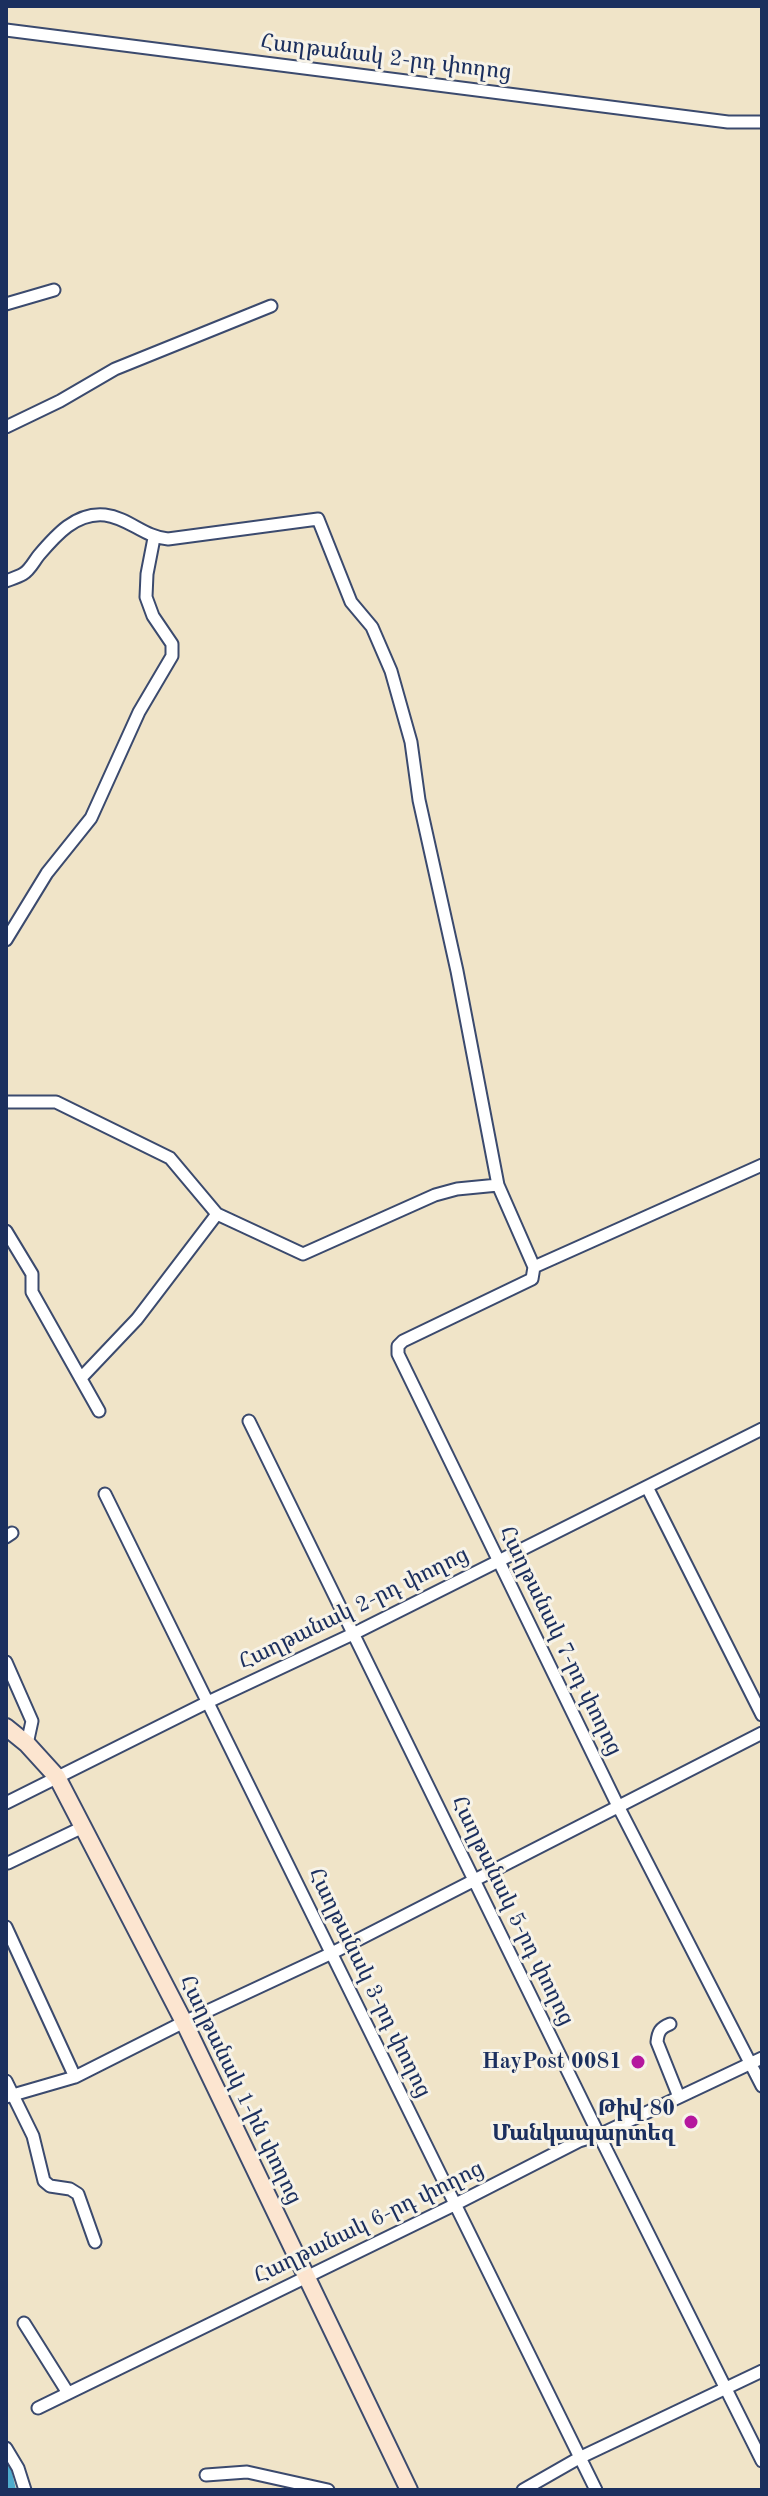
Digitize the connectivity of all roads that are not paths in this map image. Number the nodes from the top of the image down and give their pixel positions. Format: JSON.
{"nodes":[{"id":1,"x":6,"y":30,"type":"edge"},
{"id":2,"x":762,"y":122,"type":"edge"},
{"id":3,"x":54,"y":290,"type":"dead end"},
{"id":4,"x":6,"y":304,"type":"edge"},
{"id":5,"x":271,"y":306,"type":"dead end"},
{"id":6,"x":6,"y":427,"type":"edge"},
{"id":7,"x":154,"y":538,"type":"junction"},
{"id":8,"x":6,"y":581,"type":"edge"},
{"id":9,"x":6,"y":940,"type":"edge"},
{"id":10,"x":6,"y":1102,"type":"edge"},
{"id":11,"x":762,"y":1165,"type":"edge"},
{"id":12,"x":498,"y":1185,"type":"junction"},
{"id":13,"x":217,"y":1214,"type":"junction"},
{"id":14,"x":6,"y":1231,"type":"edge"},
{"id":15,"x":533,"y":1273,"type":"junction"},
{"id":16,"x":81,"y":1378,"type":"junction"},
{"id":17,"x":99,"y":1411,"type":"dead end"},
{"id":18,"x":249,"y":1421,"type":"dead end"},
{"id":19,"x":762,"y":1429,"type":"edge"},
{"id":20,"x":647,"y":1487,"type":"junction"},
{"id":21,"x":105,"y":1494,"type":"dead end"},
{"id":22,"x":498,"y":1560,"type":"junction"},
{"id":23,"x":355,"y":1633,"type":"junction"},
{"id":24,"x":6,"y":1662,"type":"edge"},
{"id":25,"x":208,"y":1702,"type":"junction"},
{"id":26,"x":762,"y":1715,"type":"edge"},
{"id":27,"x":6,"y":1727,"type":"edge"},
{"id":28,"x":762,"y":1733,"type":"edge"},
{"id":29,"x":27,"y":1744,"type":"junction"},
{"id":30,"x":57,"y":1777,"type":"junction"},
{"id":31,"x":6,"y":1803,"type":"edge"},
{"id":32,"x":618,"y":1806,"type":"junction"},
{"id":33,"x":83,"y":1827,"type":"junction"},
{"id":34,"x":8,"y":1863,"type":"edge"},
{"id":35,"x":474,"y":1880,"type":"junction"},
{"id":36,"x":6,"y":1927,"type":"edge"},
{"id":37,"x":332,"y":1953,"type":"junction"},
{"id":38,"x":184,"y":2022,"type":"junction"},
{"id":39,"x":670,"y":2024,"type":"dead end"},
{"id":40,"x":756,"y":2061,"type":"edge"},
{"id":41,"x":75,"y":2077,"type":"junction"},
{"id":42,"x":6,"y":2081,"type":"edge"},
{"id":43,"x":762,"y":2086,"type":"edge"},
{"id":44,"x":679,"y":2097,"type":"junction"},
{"id":45,"x":10,"y":2099,"type":"edge"},
{"id":46,"x":599,"y":2135,"type":"junction"},
{"id":47,"x":454,"y":2205,"type":"junction"},
{"id":48,"x":95,"y":2242,"type":"dead end"},
{"id":49,"x":304,"y":2277,"type":"junction"},
{"id":50,"x":24,"y":2323,"type":"dead end"},
{"id":51,"x":762,"y":2371,"type":"edge"},
{"id":52,"x":727,"y":2387,"type":"junction"},
{"id":53,"x":68,"y":2393,"type":"junction"},
{"id":54,"x":38,"y":2408,"type":"dead end"},
{"id":55,"x":6,"y":2448,"type":"edge"},
{"id":56,"x":579,"y":2458,"type":"junction"},
{"id":57,"x":762,"y":2461,"type":"edge"},
{"id":58,"x":206,"y":2475,"type":"dead end"},
{"id":59,"x":25,"y":2490,"type":"edge"},
{"id":60,"x":328,"y":2490,"type":"edge"},
{"id":61,"x":409,"y":2490,"type":"edge"},
{"id":62,"x":523,"y":2490,"type":"edge"},
{"id":63,"x":596,"y":2490,"type":"edge"}],
"edges":[{"from":1,"to":2,"type":"street","name":"Հաղթանակ 2-րդ փողոց"},
{"from":3,"to":4,"type":"street"},
{"from":5,"to":6,"type":"street"},
{"from":7,"to":8,"type":"street"},
{"from":7,"to":9,"type":"street"},
{"from":7,"to":12,"type":"street"},
{"from":10,"to":13,"type":"street"},
{"from":11,"to":15,"type":"street"},
{"from":12,"to":13,"type":"street"},
{"from":12,"to":15,"type":"street"},
{"from":13,"to":16,"type":"street"},
{"from":14,"to":16,"type":"street"},
{"from":15,"to":22,"type":"street","name":"Հաղթանակ 7-րդ փողոց"},
{"from":16,"to":17,"type":"street"},
{"from":18,"to":23,"type":"street","name":"Հաղթանակ 5-րդ փողոց"},
{"from":19,"to":20,"type":"street","name":"Հաղթանակ 2-րդ փողոց"},
{"from":20,"to":22,"type":"street","name":"Հաղթանակ 2-րդ փողոց"},
{"from":20,"to":26,"type":"street"},
{"from":21,"to":25,"type":"street","name":"Հաղթանակ 3-րդ փողոց"},
{"from":22,"to":23,"type":"street","name":"Հաղթանակ 2-րդ փողոց"},
{"from":22,"to":32,"type":"street","name":"Հաղթանակ 7-րդ փողոց"},
{"from":23,"to":25,"type":"street","name":"Հաղթանակ 2-րդ փողոց"},
{"from":23,"to":35,"type":"street","name":"Հաղթանակ 5-րդ փողոց"},
{"from":24,"to":29,"type":"street"},
{"from":25,"to":30,"type":"street","name":"Հաղթանակ 2-րդ փողոց"},
{"from":25,"to":37,"type":"street","name":"Հաղթանակ 3-րդ փողոց"},
{"from":27,"to":29,"type":"main road","name":"Հաղթանակ 1-ին փողոց"},
{"from":28,"to":32,"type":"street"},
{"from":29,"to":30,"type":"main road","name":"Հաղթանակ 1-ին փողոց"},
{"from":30,"to":31,"type":"street","name":"Հաղթանակ 2-րդ փողոց"},
{"from":30,"to":33,"type":"main road","name":"Հաղթանակ 1-ին փողոց"},
{"from":32,"to":35,"type":"street"},
{"from":32,"to":40,"type":"street","name":"Հաղթանակ 7-րդ փողոց"},
{"from":33,"to":34,"type":"street"},
{"from":33,"to":38,"type":"main road","name":"Հաղթանակ 1-ին փողոց"},
{"from":35,"to":37,"type":"street"},
{"from":35,"to":46,"type":"street","name":"Հաղթանակ 5-րդ փողոց"},
{"from":36,"to":41,"type":"street"},
{"from":37,"to":38,"type":"street"},
{"from":37,"to":47,"type":"street","name":"Հաղթանակ 3-րդ փողոց"},
{"from":38,"to":41,"type":"street"},
{"from":38,"to":49,"type":"main road","name":"Հաղթանակ 1-ին փողոց"},
{"from":39,"to":44,"type":"street"},
{"from":40,"to":43,"type":"street","name":"Հաղթանակ 7-րդ փողոց"},
{"from":40,"to":44,"type":"street","name":"Հաղթանակ 6-րդ փողոց"},
{"from":41,"to":45,"type":"street"},
{"from":42,"to":45,"type":"street"},
{"from":44,"to":46,"type":"street","name":"Հաղթանակ 6-րդ փողոց"},
{"from":45,"to":48,"type":"street"},
{"from":46,"to":47,"type":"street","name":"Հաղթանակ 6-րդ փողոց"},
{"from":46,"to":52,"type":"street","name":"Հաղթանակ 5-րդ փողոց"},
{"from":47,"to":49,"type":"street","name":"Հաղթանակ 6-րդ փողոց"},
{"from":47,"to":56,"type":"street","name":"Հաղթանակ 3-րդ փողոց"},
{"from":49,"to":53,"type":"street","name":"Հաղթանակ 6-րդ փողոց"},
{"from":49,"to":61,"type":"main road","name":"Հաղթանակ 1-ին փողոց"},
{"from":50,"to":53,"type":"street"},
{"from":51,"to":52,"type":"street"},
{"from":52,"to":56,"type":"street"},
{"from":52,"to":57,"type":"street","name":"Հաղթանակ 5-րդ փողոց"},
{"from":53,"to":54,"type":"street","name":"Հաղթանակ 6-րդ փողոց"},
{"from":55,"to":59,"type":"street"},
{"from":56,"to":62,"type":"street"},
{"from":56,"to":63,"type":"street","name":"Հաղթանակ 3-րդ փողոց"},
{"from":58,"to":60,"type":"street"}]}
